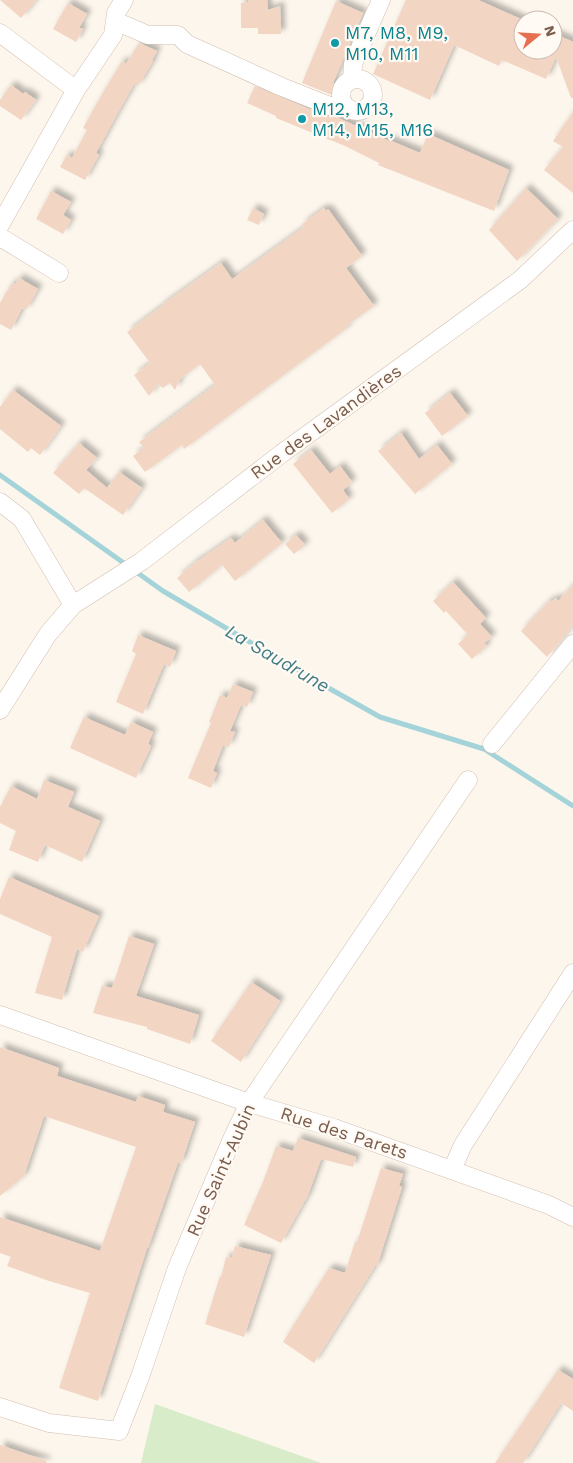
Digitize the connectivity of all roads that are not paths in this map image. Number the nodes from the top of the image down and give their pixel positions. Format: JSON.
{"nodes":[{"id":1,"x":124,"y":0,"type":"edge"},
{"id":2,"x":381,"y":0,"type":"edge"},
{"id":3,"x":114,"y":28,"type":"junction"},
{"id":4,"x":0,"y":33,"type":"edge"},
{"id":5,"x":352,"y":80,"type":"junction"},
{"id":6,"x":76,"y":90,"type":"junction"},
{"id":7,"x":344,"y":104,"type":"junction"},
{"id":8,"x":0,"y":225,"type":"edge"},
{"id":9,"x":573,"y":230,"type":"edge"},
{"id":10,"x":0,"y":237,"type":"edge"},
{"id":11,"x":59,"y":273,"type":"dead end"},
{"id":12,"x":0,"y":502,"type":"edge"},
{"id":13,"x":73,"y":605,"type":"junction"},
{"id":14,"x":573,"y":644,"type":"edge"},
{"id":15,"x":0,"y":710,"type":"edge"},
{"id":16,"x":492,"y":744,"type":"dead end"},
{"id":17,"x":468,"y":780,"type":"dead end"},
{"id":18,"x":573,"y":973,"type":"edge"},
{"id":19,"x":0,"y":1015,"type":"edge"},
{"id":20,"x":249,"y":1103,"type":"junction"},
{"id":21,"x":452,"y":1170,"type":"junction"},
{"id":22,"x":573,"y":1217,"type":"edge"},
{"id":23,"x":0,"y":1407,"type":"edge"}],
"edges":[{"from":1,"to":3,"type":"street"},
{"from":2,"to":5,"type":"street"},
{"from":3,"to":6,"type":"street"},
{"from":3,"to":7,"type":"street"},
{"from":4,"to":6,"type":"street"},
{"from":5,"to":7,"type":"street"},
{"from":5,"to":7,"type":"street"},
{"from":6,"to":8,"type":"street"},
{"from":9,"to":13,"type":"street","name":"Rue des Lavandières"},
{"from":10,"to":11,"type":"street"},
{"from":12,"to":13,"type":"street"},
{"from":13,"to":15,"type":"street","name":"Rue des Lavandières"},
{"from":14,"to":16,"type":"street"},
{"from":17,"to":20,"type":"street","name":"Rue Saint-Aubin"},
{"from":18,"to":21,"type":"street"},
{"from":19,"to":20,"type":"street","name":"Rue des Parets"},
{"from":20,"to":21,"type":"street","name":"Rue des Parets"},
{"from":20,"to":23,"type":"street","name":"Rue Saint-Aubin"},
{"from":21,"to":22,"type":"street","name":"Rue des Parets"}]}
